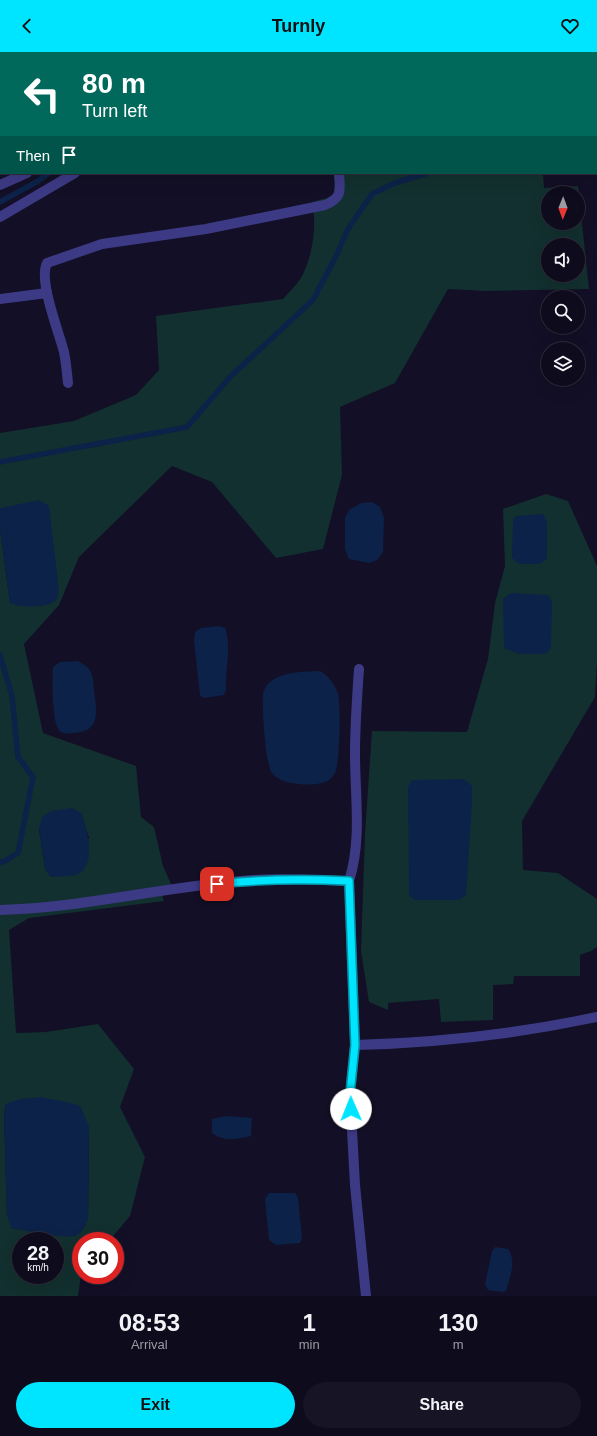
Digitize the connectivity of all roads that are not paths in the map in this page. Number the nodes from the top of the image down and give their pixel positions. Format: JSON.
{"nodes":[{"id":1,"x":25,"y":174,"type":"edge"},
{"id":2,"x":73,"y":174,"type":"edge"},
{"id":3,"x":339,"y":174,"type":"edge"},
{"id":4,"x":0,"y":186,"type":"edge"},
{"id":5,"x":0,"y":217,"type":"edge"},
{"id":6,"x":47,"y":293,"type":"junction"},
{"id":7,"x":0,"y":299,"type":"edge"},
{"id":8,"x":68,"y":383,"type":"dead end"},
{"id":9,"x":359,"y":669,"type":"dead end"},
{"id":10,"x":349,"y":881,"type":"junction"},
{"id":11,"x":0,"y":910,"type":"edge"},
{"id":12,"x":597,"y":1017,"type":"edge"},
{"id":13,"x":355,"y":1045,"type":"junction"},
{"id":14,"x":366,"y":1296,"type":"edge"}],
"edges":[{"from":1,"to":4,"type":"street"},
{"from":2,"to":5,"type":"street"},
{"from":3,"to":6,"type":"street"},
{"from":6,"to":7,"type":"street"},
{"from":6,"to":8,"type":"street"},
{"from":9,"to":10,"type":"street"},
{"from":10,"to":11,"type":"street"},
{"from":10,"to":13,"type":"street"},
{"from":12,"to":13,"type":"street"},
{"from":13,"to":14,"type":"street"}]}
